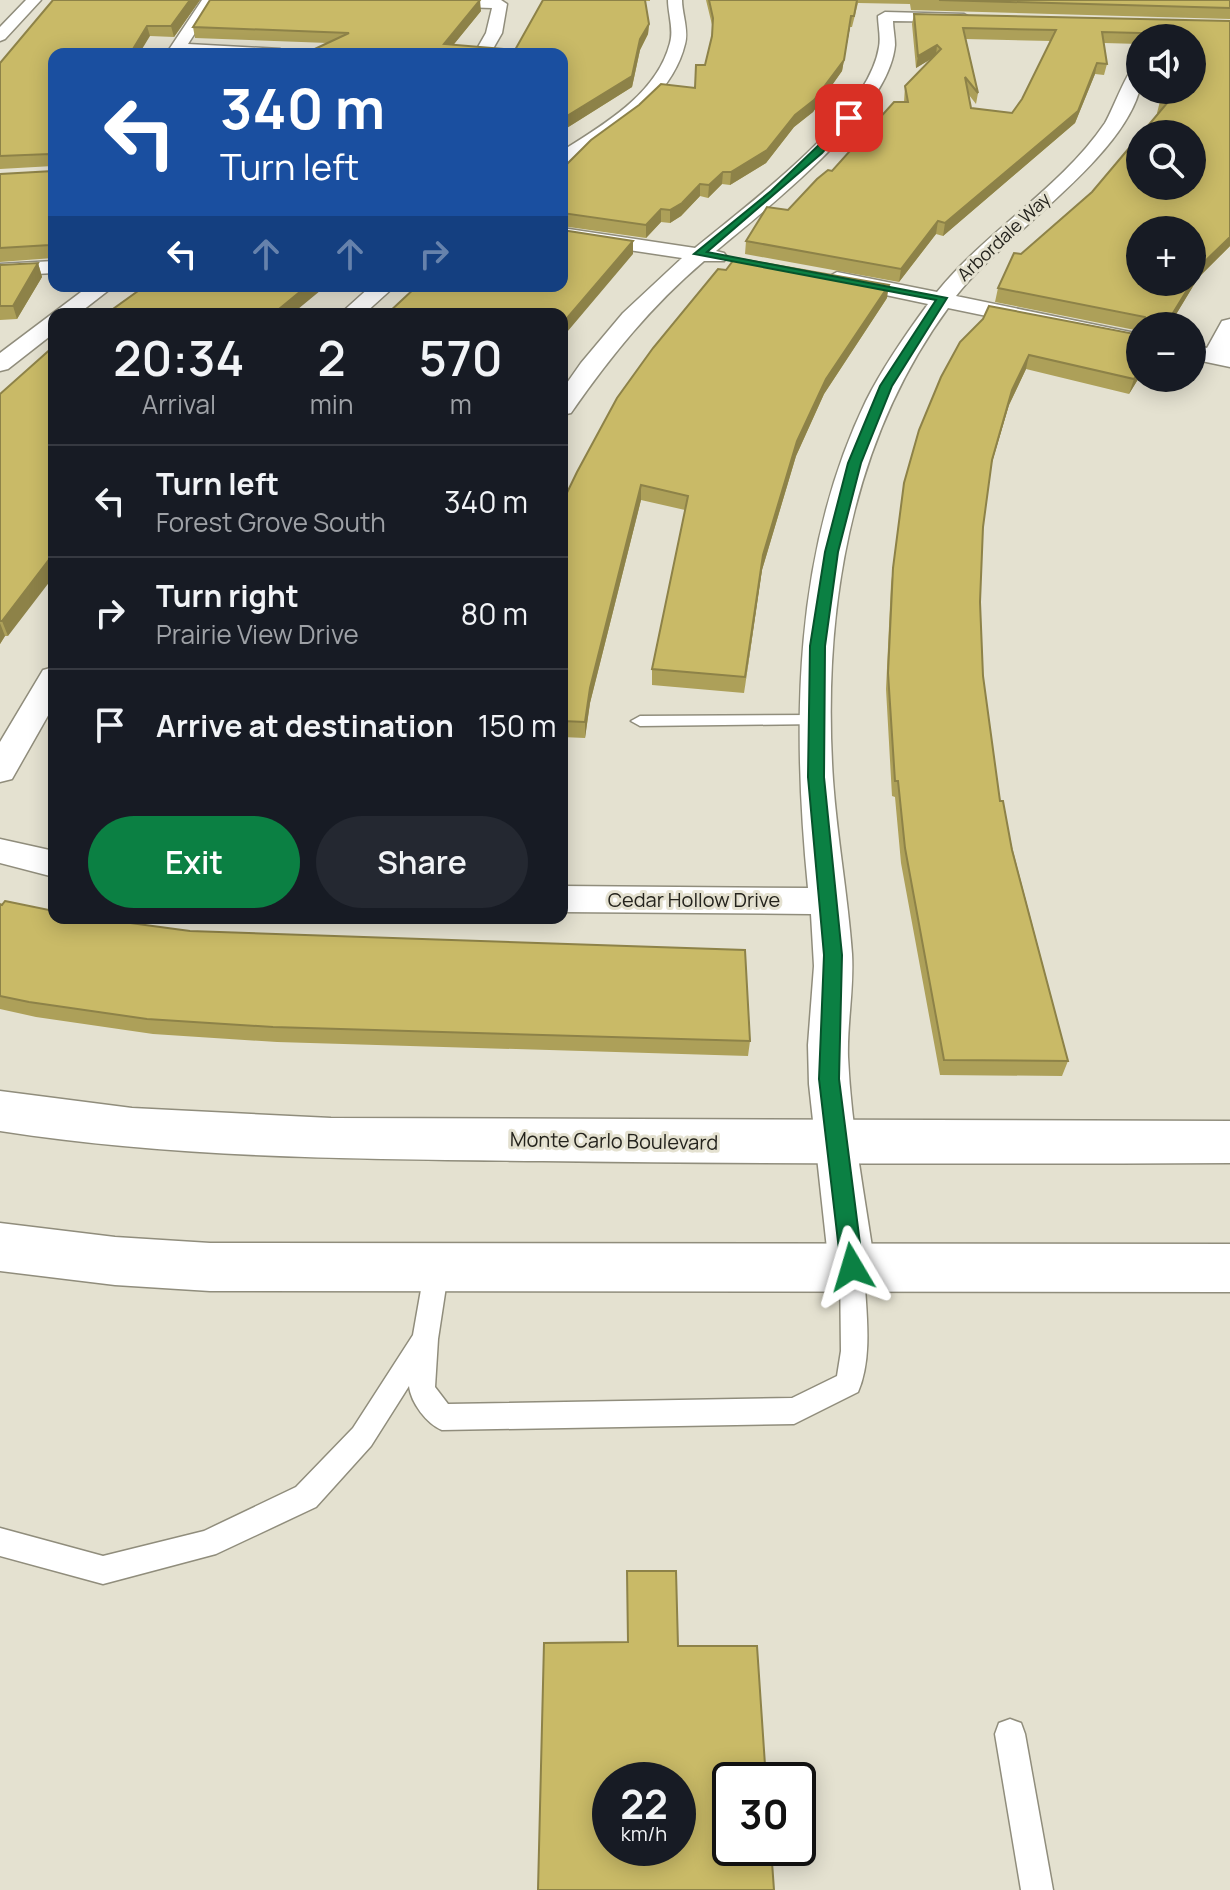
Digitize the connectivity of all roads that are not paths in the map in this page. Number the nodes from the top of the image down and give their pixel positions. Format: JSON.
{"nodes":[{"id":1,"x":34,"y":0,"type":"edge"},
{"id":2,"x":209,"y":0,"type":"edge"},
{"id":3,"x":373,"y":0,"type":"edge"},
{"id":4,"x":675,"y":0,"type":"edge"},
{"id":5,"x":975,"y":18,"type":"edge"},
{"id":6,"x":0,"y":36,"type":"edge"},
{"id":7,"x":178,"y":48,"type":"edge"},
{"id":8,"x":485,"y":48,"type":"edge"},
{"id":9,"x":1126,"y":101,"type":"edge"},
{"id":10,"x":568,"y":155,"type":"edge"},
{"id":11,"x":568,"y":235,"type":"edge"},
{"id":12,"x":699,"y":254,"type":"junction"},
{"id":13,"x":742,"y":261,"type":"edge"},
{"id":14,"x":48,"y":267,"type":"edge"},
{"id":15,"x":0,"y":270,"type":"edge"},
{"id":16,"x":813,"y":274,"type":"edge"},
{"id":17,"x":95,"y":292,"type":"edge"},
{"id":18,"x":377,"y":292,"type":"edge"},
{"id":19,"x":942,"y":298,"type":"junction"},
{"id":20,"x":72,"y":308,"type":"edge"},
{"id":21,"x":358,"y":308,"type":"edge"},
{"id":22,"x":1230,"y":326,"type":"edge"},
{"id":23,"x":48,"y":327,"type":"edge"},
{"id":24,"x":1126,"y":338,"type":"edge"},
{"id":25,"x":1212,"y":356,"type":"edge"},
{"id":26,"x":0,"y":364,"type":"edge"},
{"id":27,"x":568,"y":400,"type":"edge"},
{"id":28,"x":48,"y":687,"type":"edge"},
{"id":29,"x":814,"y":720,"type":"junction"},
{"id":30,"x":640,"y":721,"type":"dead end"},
{"id":31,"x":0,"y":771,"type":"edge"},
{"id":32,"x":0,"y":851,"type":"edge"},
{"id":33,"x":48,"y":863,"type":"edge"},
{"id":34,"x":568,"y":899,"type":"edge"},
{"id":35,"x":827,"y":901,"type":"junction"},
{"id":36,"x":0,"y":1111,"type":"edge"},
{"id":37,"x":1230,"y":1142,"type":"edge"},
{"id":38,"x":836,"y":1143,"type":"junction"},
{"id":39,"x":2,"y":1252,"type":"edge"},
{"id":40,"x":437,"y":1267,"type":"junction"},
{"id":41,"x":852,"y":1267,"type":"junction"},
{"id":42,"x":1230,"y":1268,"type":"edge"},
{"id":43,"x":425,"y":1339,"type":"junction"},
{"id":44,"x":0,"y":1542,"type":"edge"},
{"id":45,"x":1010,"y":1734,"type":"dead end"},
{"id":46,"x":1037,"y":1890,"type":"edge"}],
"edges":[{"from":1,"to":6,"type":"street"},
{"from":2,"to":7,"type":"street"},
{"from":3,"to":8,"type":"street"},
{"from":4,"to":10,"type":"street"},
{"from":5,"to":12,"type":"street"},
{"from":9,"to":19,"type":"street","name":"Arbordale Way"},
{"from":11,"to":12,"type":"street"},
{"from":12,"to":13,"type":"street"},
{"from":12,"to":27,"type":"street"},
{"from":14,"to":15,"type":"street"},
{"from":16,"to":19,"type":"street"},
{"from":17,"to":20,"type":"street"},
{"from":18,"to":21,"type":"street"},
{"from":19,"to":24,"type":"street"},
{"from":19,"to":29,"type":"street","name":"Arbordale Way"},
{"from":22,"to":25,"type":"street"},
{"from":23,"to":26,"type":"street"},
{"from":28,"to":31,"type":"street"},
{"from":29,"to":30,"type":"lane"},
{"from":29,"to":35,"type":"street","name":"Arbordale Way"},
{"from":32,"to":33,"type":"street"},
{"from":34,"to":35,"type":"street","name":"Cedar Hollow Drive"},
{"from":35,"to":38,"type":"street","name":"Arbordale Way"},
{"from":36,"to":38,"type":"main road","name":"Monte Carlo Boulevard"},
{"from":37,"to":38,"type":"main road","name":"Monte Carlo Boulevard"},
{"from":38,"to":41,"type":"street","name":"Arbordale Way"},
{"from":39,"to":40,"type":"main road"},
{"from":40,"to":41,"type":"main road"},
{"from":40,"to":43,"type":"lane"},
{"from":41,"to":42,"type":"main road"},
{"from":41,"to":43,"type":"lane"},
{"from":43,"to":44,"type":"lane"},
{"from":45,"to":46,"type":"lane"}]}
